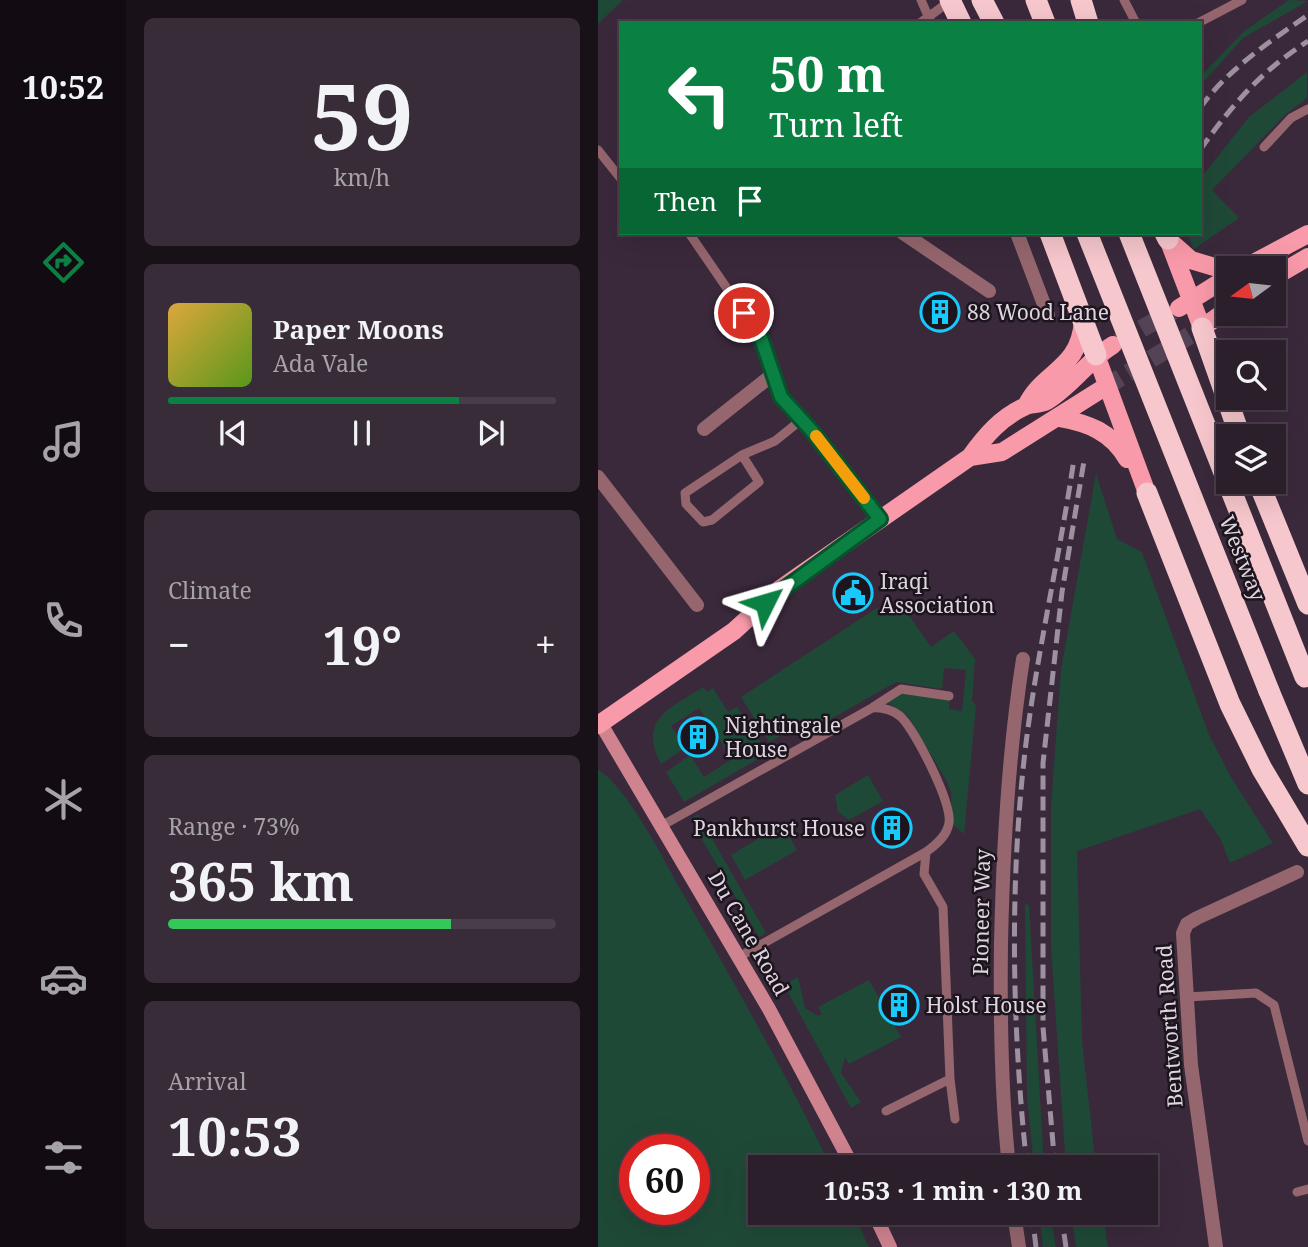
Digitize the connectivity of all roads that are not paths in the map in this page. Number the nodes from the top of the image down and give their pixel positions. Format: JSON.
{"nodes":[{"id":1,"x":921,"y":0,"type":"edge"},
{"id":2,"x":950,"y":0,"type":"edge"},
{"id":3,"x":982,"y":0,"type":"edge"},
{"id":4,"x":998,"y":0,"type":"edge"},
{"id":5,"x":1036,"y":0,"type":"edge"},
{"id":6,"x":1044,"y":0,"type":"edge"},
{"id":7,"x":1081,"y":0,"type":"edge"},
{"id":8,"x":1124,"y":0,"type":"edge"},
{"id":9,"x":1242,"y":0,"type":"edge"},
{"id":10,"x":926,"y":21,"type":"edge"},
{"id":11,"x":960,"y":21,"type":"edge"},
{"id":12,"x":993,"y":21,"type":"edge"},
{"id":13,"x":1006,"y":21,"type":"edge"},
{"id":14,"x":1044,"y":21,"type":"edge"},
{"id":15,"x":1050,"y":21,"type":"edge"},
{"id":16,"x":1087,"y":21,"type":"edge"},
{"id":17,"x":1134,"y":21,"type":"edge"},
{"id":18,"x":1202,"y":21,"type":"edge"},
{"id":19,"x":1307,"y":109,"type":"edge"},
{"id":20,"x":1264,"y":147,"type":"dead end"},
{"id":21,"x":598,"y":150,"type":"edge"},
{"id":22,"x":619,"y":176,"type":"edge"},
{"id":23,"x":1307,"y":234,"type":"edge"},
{"id":24,"x":690,"y":235,"type":"edge"},
{"id":25,"x":906,"y":235,"type":"edge"},
{"id":26,"x":1018,"y":235,"type":"edge"},
{"id":27,"x":1051,"y":235,"type":"edge"},
{"id":28,"x":1088,"y":235,"type":"edge"},
{"id":29,"x":1130,"y":235,"type":"edge"},
{"id":30,"x":1166,"y":236,"type":"edge"},
{"id":31,"x":1266,"y":256,"type":"edge"},
{"id":32,"x":1307,"y":257,"type":"edge"},
{"id":33,"x":1216,"y":267,"type":"edge"},
{"id":34,"x":1286,"y":270,"type":"edge"},
{"id":35,"x":1216,"y":285,"type":"edge"},
{"id":36,"x":989,"y":290,"type":"dead end"},
{"id":37,"x":1185,"y":304,"type":"junction"},
{"id":38,"x":1048,"y":315,"type":"dead end"},
{"id":39,"x":1216,"y":318,"type":"edge"},
{"id":40,"x":1083,"y":320,"type":"junction"},
{"id":41,"x":1202,"y":328,"type":"junction"},
{"id":42,"x":1104,"y":350,"type":"junction"},
{"id":43,"x":772,"y":375,"type":"junction"},
{"id":44,"x":1105,"y":387,"type":"junction"},
{"id":45,"x":1026,"y":406,"type":"junction"},
{"id":46,"x":1059,"y":418,"type":"junction"},
{"id":47,"x":801,"y":420,"type":"junction"},
{"id":48,"x":1236,"y":424,"type":"edge"},
{"id":49,"x":704,"y":429,"type":"dead end"},
{"id":50,"x":742,"y":455,"type":"junction"},
{"id":51,"x":970,"y":457,"type":"junction"},
{"id":52,"x":598,"y":477,"type":"edge"},
{"id":53,"x":1147,"y":493,"type":"junction"},
{"id":54,"x":1263,"y":494,"type":"edge"},
{"id":55,"x":880,"y":519,"type":"junction"},
{"id":56,"x":1307,"y":604,"type":"edge"},
{"id":57,"x":697,"y":605,"type":"dead end"},
{"id":58,"x":1023,"y":659,"type":"dead end"},
{"id":59,"x":1306,"y":680,"type":"edge"},
{"id":60,"x":949,"y":696,"type":"dead end"},
{"id":61,"x":872,"y":708,"type":"junction"},
{"id":62,"x":599,"y":724,"type":"edge"},
{"id":63,"x":1307,"y":784,"type":"edge"},
{"id":64,"x":663,"y":825,"type":"junction"},
{"id":65,"x":1307,"y":846,"type":"edge"},
{"id":66,"x":926,"y":852,"type":"junction"},
{"id":67,"x":1297,"y":872,"type":"dead end"},
{"id":68,"x":739,"y":957,"type":"junction"},
{"id":69,"x":1187,"y":998,"type":"junction"},
{"id":70,"x":950,"y":1079,"type":"junction"},
{"id":71,"x":886,"y":1111,"type":"dead end"},
{"id":72,"x":955,"y":1119,"type":"dead end"},
{"id":73,"x":1307,"y":1140,"type":"edge"},
{"id":74,"x":846,"y":1155,"type":"edge"},
{"id":75,"x":1008,"y":1155,"type":"edge"},
{"id":76,"x":1307,"y":1189,"type":"edge"},
{"id":77,"x":1297,"y":1192,"type":"dead end"},
{"id":78,"x":880,"y":1225,"type":"edge"},
{"id":79,"x":1016,"y":1225,"type":"edge"},
{"id":80,"x":890,"y":1247,"type":"edge"},
{"id":81,"x":1019,"y":1247,"type":"edge"},
{"id":82,"x":1216,"y":1247,"type":"edge"}],
"edges":[{"from":1,"to":10,"type":"lane"},
{"from":2,"to":10,"type":"lane"},
{"from":2,"to":11,"type":"highway","bridge":true},
{"from":3,"to":12,"type":"highway"},
{"from":4,"to":13,"type":"highway"},
{"from":5,"to":14,"type":"highway"},
{"from":6,"to":15,"type":"highway"},
{"from":7,"to":16,"type":"highway"},
{"from":8,"to":17,"type":"lane"},
{"from":9,"to":18,"type":"lane"},
{"from":19,"to":20,"type":"lane"},
{"from":21,"to":22,"type":"lane"},
{"from":23,"to":31,"type":"main road"},
{"from":24,"to":43,"type":"lane"},
{"from":25,"to":36,"type":"street"},
{"from":26,"to":38,"type":"street"},
{"from":27,"to":40,"type":"highway"},
{"from":28,"to":63,"type":"highway","name":"Westway","bridge":true},
{"from":29,"to":59,"type":"highway","name":"Westway","bridge":true},
{"from":30,"to":33,"type":"main road"},
{"from":30,"to":37,"type":"main road"},
{"from":32,"to":34,"type":"main road"},
{"from":35,"to":37,"type":"main road"},
{"from":37,"to":41,"type":"main road"},
{"from":39,"to":41,"type":"main road"},
{"from":40,"to":42,"type":"highway"},
{"from":40,"to":45,"type":"main road"},
{"from":41,"to":48,"type":"highway"},
{"from":42,"to":44,"type":"main road"},
{"from":42,"to":45,"type":"main road"},
{"from":43,"to":47,"type":"lane"},
{"from":43,"to":49,"type":"street"},
{"from":44,"to":46,"type":"main road"},
{"from":44,"to":53,"type":"main road"},
{"from":45,"to":51,"type":"main road"},
{"from":46,"to":51,"type":"main road"},
{"from":46,"to":53,"type":"main road"},
{"from":47,"to":50,"type":"lane"},
{"from":47,"to":55,"type":"lane"},
{"from":50,"to":50,"type":"lane"},
{"from":51,"to":55,"type":"main road"},
{"from":52,"to":57,"type":"street"},
{"from":53,"to":65,"type":"highway"},
{"from":54,"to":56,"type":"highway"},
{"from":55,"to":62,"type":"main road"},
{"from":58,"to":75,"type":"street","name":"Pioneer Way"},
{"from":60,"to":61,"type":"lane"},
{"from":61,"to":64,"type":"lane"},
{"from":61,"to":66,"type":"lane"},
{"from":62,"to":64,"type":"street","name":"Du Cane Road"},
{"from":64,"to":68,"type":"street","name":"Du Cane Road"},
{"from":66,"to":68,"type":"lane"},
{"from":66,"to":70,"type":"lane"},
{"from":67,"to":69,"type":"street","name":"Bentworth Road"},
{"from":68,"to":74,"type":"street","name":"Du Cane Road"},
{"from":69,"to":73,"type":"lane"},
{"from":69,"to":82,"type":"street","name":"Bentworth Road"},
{"from":70,"to":71,"type":"lane"},
{"from":70,"to":72,"type":"lane"},
{"from":76,"to":77,"type":"lane"},
{"from":78,"to":80,"type":"street"},
{"from":79,"to":81,"type":"street"}]}
